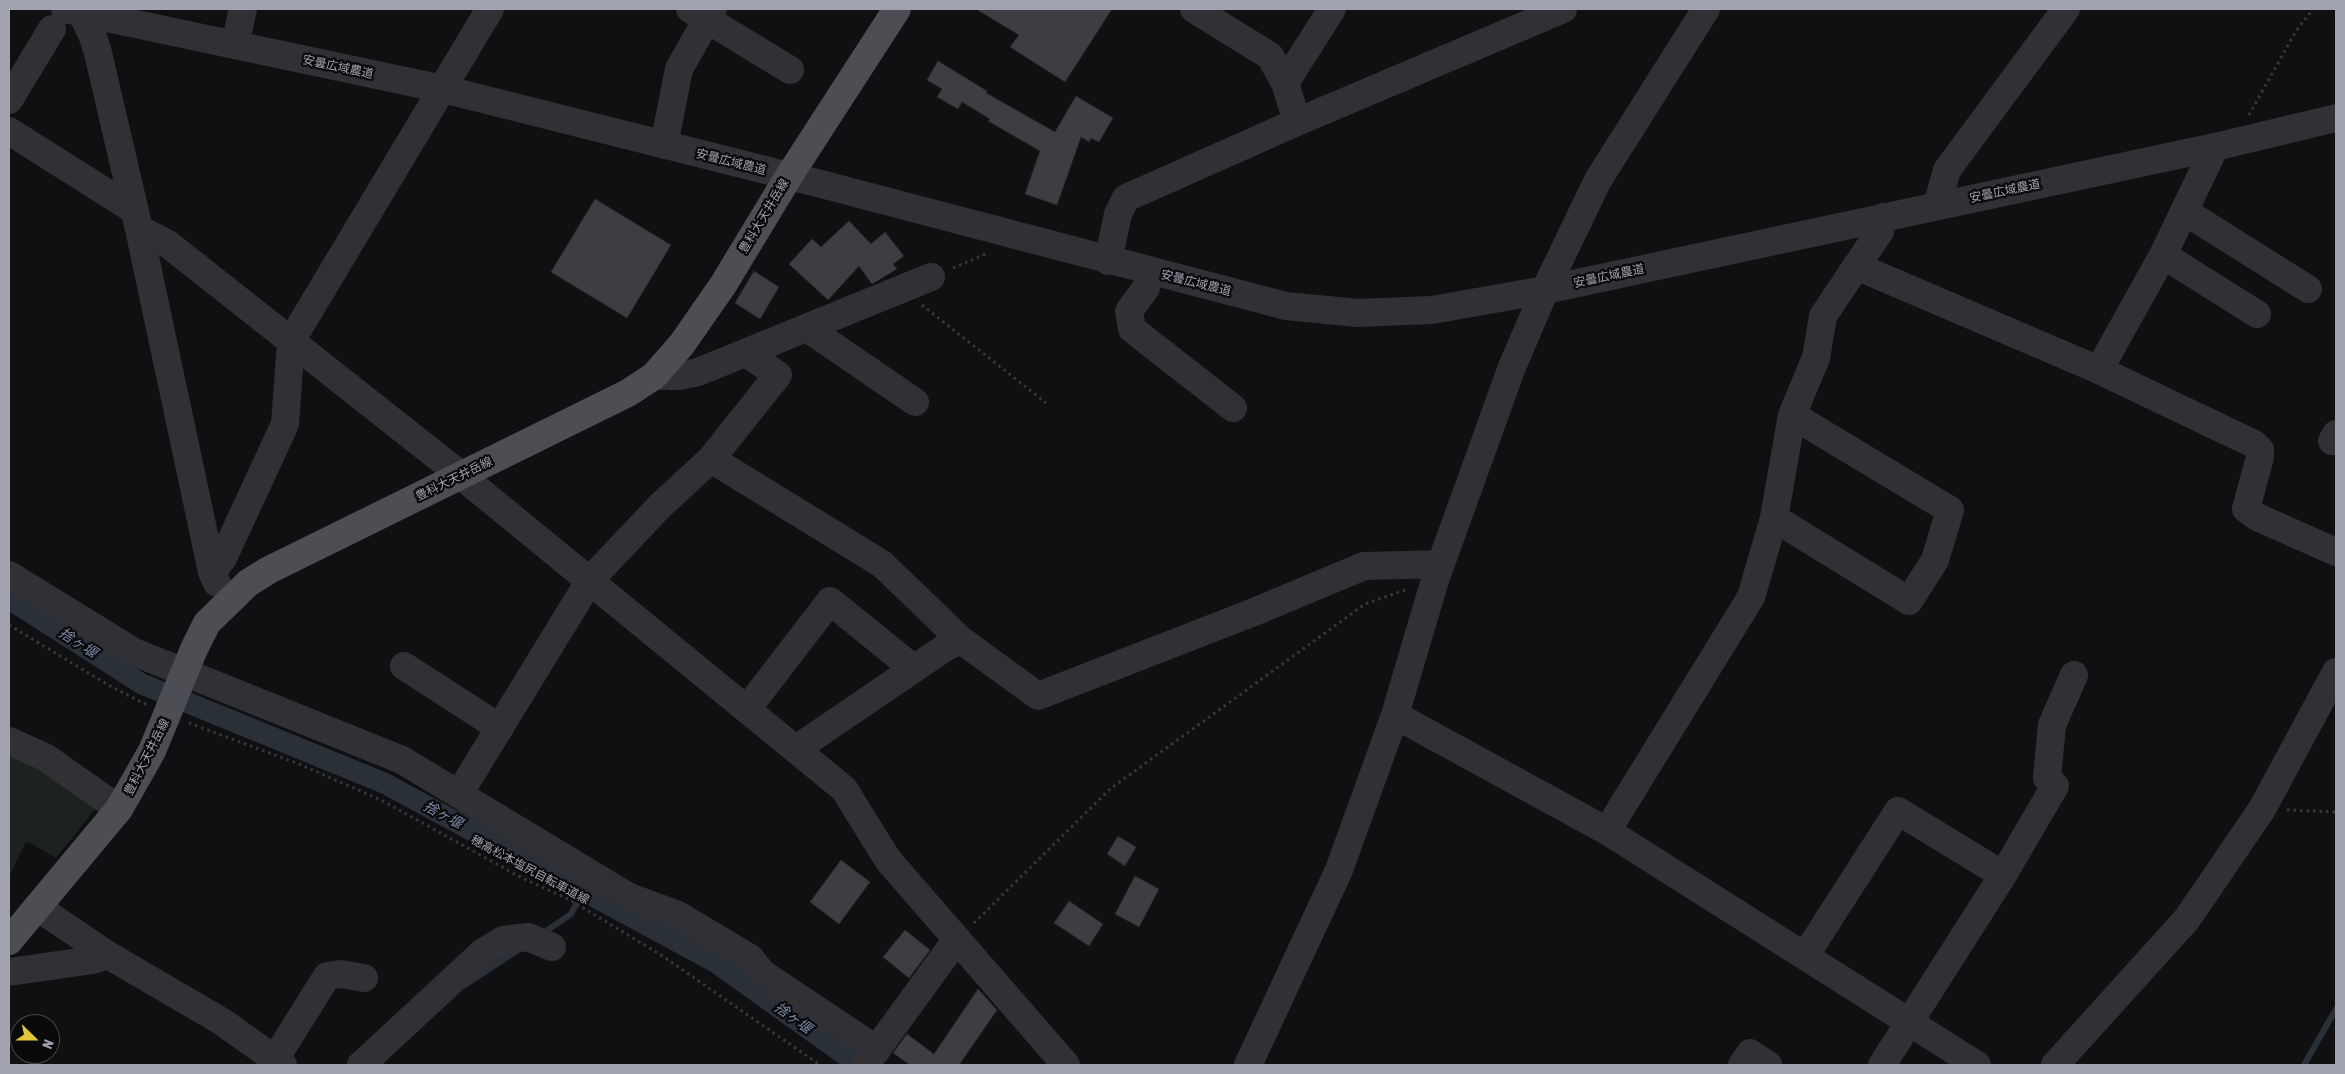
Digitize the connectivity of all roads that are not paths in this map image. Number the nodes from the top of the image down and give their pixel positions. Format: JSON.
{"nodes":[{"id":1,"x":243,"y":9,"type":"edge"},
{"id":2,"x":490,"y":9,"type":"edge"},
{"id":3,"x":897,"y":9,"type":"edge"},
{"id":4,"x":1194,"y":9,"type":"edge"},
{"id":5,"x":1332,"y":9,"type":"edge"},
{"id":6,"x":1563,"y":9,"type":"edge"},
{"id":7,"x":1706,"y":9,"type":"edge"},
{"id":8,"x":2066,"y":9,"type":"edge"},
{"id":9,"x":703,"y":12,"type":"edge"},
{"id":10,"x":70,"y":15,"type":"edge"},
{"id":11,"x":235,"y":44,"type":"junction"},
{"id":12,"x":790,"y":70,"type":"dead end"},
{"id":13,"x":1285,"y":83,"type":"junction"},
{"id":14,"x":442,"y":90,"type":"junction"},
{"id":15,"x":9,"y":100,"type":"edge"},
{"id":16,"x":2336,"y":118,"type":"edge"},
{"id":17,"x":1297,"y":122,"type":"junction"},
{"id":18,"x":9,"y":132,"type":"edge"},
{"id":19,"x":2225,"y":144,"type":"junction"},
{"id":20,"x":664,"y":145,"type":"junction"},
{"id":21,"x":789,"y":176,"type":"junction"},
{"id":22,"x":1936,"y":206,"type":"junction"},
{"id":23,"x":2184,"y":211,"type":"junction"},
{"id":24,"x":1883,"y":217,"type":"junction"},
{"id":25,"x":137,"y":219,"type":"junction"},
{"id":26,"x":2163,"y":255,"type":"junction"},
{"id":27,"x":1108,"y":261,"type":"junction"},
{"id":28,"x":1856,"y":266,"type":"junction"},
{"id":29,"x":931,"y":277,"type":"road end"},
{"id":30,"x":1146,"y":288,"type":"dead end"},
{"id":31,"x":2308,"y":288,"type":"dead end"},
{"id":32,"x":1545,"y":290,"type":"junction"},
{"id":33,"x":2258,"y":314,"type":"dead end"},
{"id":34,"x":807,"y":328,"type":"junction"},
{"id":35,"x":291,"y":341,"type":"junction"},
{"id":36,"x":746,"y":353,"type":"junction"},
{"id":37,"x":2099,"y":370,"type":"junction"},
{"id":38,"x":654,"y":376,"type":"junction"},
{"id":39,"x":915,"y":402,"type":"dead end"},
{"id":40,"x":1233,"y":408,"type":"dead end"},
{"id":41,"x":1792,"y":415,"type":"junction"},
{"id":42,"x":711,"y":459,"type":"junction"},
{"id":43,"x":460,"y":476,"type":"junction"},
{"id":44,"x":1774,"y":518,"type":"junction"},
{"id":45,"x":2336,"y":552,"type":"edge"},
{"id":46,"x":212,"y":572,"type":"junction"},
{"id":47,"x":1438,"y":572,"type":"junction"},
{"id":48,"x":9,"y":575,"type":"edge"},
{"id":49,"x":590,"y":580,"type":"junction"},
{"id":50,"x":226,"y":602,"type":"junction"},
{"id":51,"x":961,"y":640,"type":"junction"},
{"id":52,"x":404,"y":666,"type":"dead end"},
{"id":53,"x":914,"y":669,"type":"junction"},
{"id":54,"x":2336,"y":672,"type":"edge"},
{"id":55,"x":2074,"y":675,"type":"dead end"},
{"id":56,"x":175,"y":698,"type":"junction"},
{"id":57,"x":747,"y":709,"type":"junction"},
{"id":58,"x":1396,"y":715,"type":"junction"},
{"id":59,"x":500,"y":728,"type":"junction"},
{"id":60,"x":9,"y":741,"type":"edge"},
{"id":61,"x":796,"y":749,"type":"junction"},
{"id":62,"x":460,"y":794,"type":"junction"},
{"id":63,"x":119,"y":808,"type":"junction"},
{"id":64,"x":1607,"y":831,"type":"junction"},
{"id":65,"x":2003,"y":875,"type":"junction"},
{"id":66,"x":37,"y":908,"type":"junction"},
{"id":67,"x":958,"y":939,"type":"junction"},
{"id":68,"x":9,"y":942,"type":"edge"},
{"id":69,"x":552,"y":946,"type":"dead end"},
{"id":70,"x":108,"y":955,"type":"junction"},
{"id":71,"x":1805,"y":956,"type":"junction"},
{"id":72,"x":9,"y":972,"type":"edge"},
{"id":73,"x":364,"y":978,"type":"dead end"},
{"id":74,"x":1910,"y":1023,"type":"junction"},
{"id":75,"x":871,"y":1058,"type":"edge"},
{"id":76,"x":279,"y":1062,"type":"edge"},
{"id":77,"x":361,"y":1065,"type":"edge"},
{"id":78,"x":1066,"y":1065,"type":"edge"},
{"id":79,"x":1248,"y":1065,"type":"edge"},
{"id":80,"x":1742,"y":1065,"type":"edge"},
{"id":81,"x":1768,"y":1065,"type":"edge"},
{"id":82,"x":1882,"y":1065,"type":"edge"},
{"id":83,"x":1977,"y":1065,"type":"edge"},
{"id":84,"x":2055,"y":1065,"type":"edge"}],
"edges":[{"from":1,"to":11,"type":"street"},
{"from":2,"to":14,"type":"street"},
{"from":3,"to":21,"type":"main road","name":"豊科大天井岳線"},
{"from":4,"to":13,"type":"street"},
{"from":5,"to":13,"type":"street"},
{"from":6,"to":17,"type":"street"},
{"from":7,"to":32,"type":"street"},
{"from":8,"to":22,"type":"street"},
{"from":9,"to":12,"type":"street"},
{"from":9,"to":20,"type":"street"},
{"from":10,"to":11,"type":"street","name":"安曇広域農道"},
{"from":10,"to":15,"type":"street"},
{"from":10,"to":25,"type":"street"},
{"from":11,"to":14,"type":"street","name":"安曇広域農道"},
{"from":13,"to":17,"type":"street"},
{"from":14,"to":20,"type":"street","name":"安曇広域農道"},
{"from":14,"to":35,"type":"street"},
{"from":16,"to":19,"type":"street","name":"安曇広域農道"},
{"from":17,"to":27,"type":"street"},
{"from":18,"to":25,"type":"street"},
{"from":19,"to":22,"type":"street","name":"安曇広域農道"},
{"from":19,"to":23,"type":"street"},
{"from":20,"to":21,"type":"street","name":"安曇広域農道"},
{"from":21,"to":27,"type":"street","name":"安曇広域農道"},
{"from":21,"to":38,"type":"main road","name":"豊科大天井岳線"},
{"from":22,"to":24,"type":"street","name":"安曇広域農道"},
{"from":23,"to":26,"type":"street"},
{"from":23,"to":31,"type":"street"},
{"from":24,"to":28,"type":"street"},
{"from":24,"to":32,"type":"street","name":"安曇広域農道"},
{"from":25,"to":35,"type":"street"},
{"from":25,"to":46,"type":"street"},
{"from":26,"to":33,"type":"street"},
{"from":26,"to":37,"type":"street"},
{"from":27,"to":32,"type":"street","name":"安曇広域農道"},
{"from":28,"to":37,"type":"street"},
{"from":28,"to":41,"type":"street"},
{"from":29,"to":34,"type":"street"},
{"from":30,"to":40,"type":"street"},
{"from":32,"to":47,"type":"street"},
{"from":34,"to":36,"type":"street"},
{"from":34,"to":39,"type":"street"},
{"from":35,"to":43,"type":"street"},
{"from":35,"to":46,"type":"street"},
{"from":36,"to":38,"type":"street"},
{"from":36,"to":42,"type":"street"},
{"from":37,"to":45,"type":"street"},
{"from":38,"to":43,"type":"main road","name":"豊科大天井岳線"},
{"from":41,"to":44,"type":"street"},
{"from":41,"to":44,"type":"street"},
{"from":42,"to":49,"type":"street"},
{"from":42,"to":51,"type":"street"},
{"from":43,"to":49,"type":"street"},
{"from":43,"to":50,"type":"main road","name":"豊科大天井岳線"},
{"from":44,"to":64,"type":"street"},
{"from":46,"to":50,"type":"street"},
{"from":47,"to":51,"type":"street"},
{"from":47,"to":58,"type":"street"},
{"from":48,"to":56,"type":"street"},
{"from":49,"to":57,"type":"street"},
{"from":49,"to":59,"type":"street"},
{"from":50,"to":56,"type":"main road","name":"豊科大天井岳線"},
{"from":51,"to":53,"type":"street"},
{"from":52,"to":59,"type":"street"},
{"from":53,"to":57,"type":"street"},
{"from":53,"to":61,"type":"street"},
{"from":54,"to":84,"type":"street"},
{"from":55,"to":65,"type":"street"},
{"from":56,"to":62,"type":"street"},
{"from":56,"to":63,"type":"main road","name":"豊科大天井岳線"},
{"from":57,"to":61,"type":"street"},
{"from":58,"to":64,"type":"street"},
{"from":58,"to":79,"type":"street"},
{"from":59,"to":62,"type":"street"},
{"from":60,"to":63,"type":"street"},
{"from":61,"to":67,"type":"street"},
{"from":62,"to":75,"type":"street"},
{"from":63,"to":66,"type":"main road","name":"豊科大天井岳線"},
{"from":64,"to":71,"type":"street"},
{"from":65,"to":71,"type":"street"},
{"from":65,"to":74,"type":"street"},
{"from":66,"to":68,"type":"main road","name":"豊科大天井岳線"},
{"from":66,"to":70,"type":"street"},
{"from":67,"to":75,"type":"street"},
{"from":67,"to":78,"type":"street"},
{"from":69,"to":77,"type":"street"},
{"from":70,"to":72,"type":"street"},
{"from":70,"to":76,"type":"street"},
{"from":71,"to":74,"type":"street"},
{"from":73,"to":76,"type":"street"},
{"from":74,"to":82,"type":"street"},
{"from":74,"to":83,"type":"street"},
{"from":80,"to":81,"type":"street"}]}
